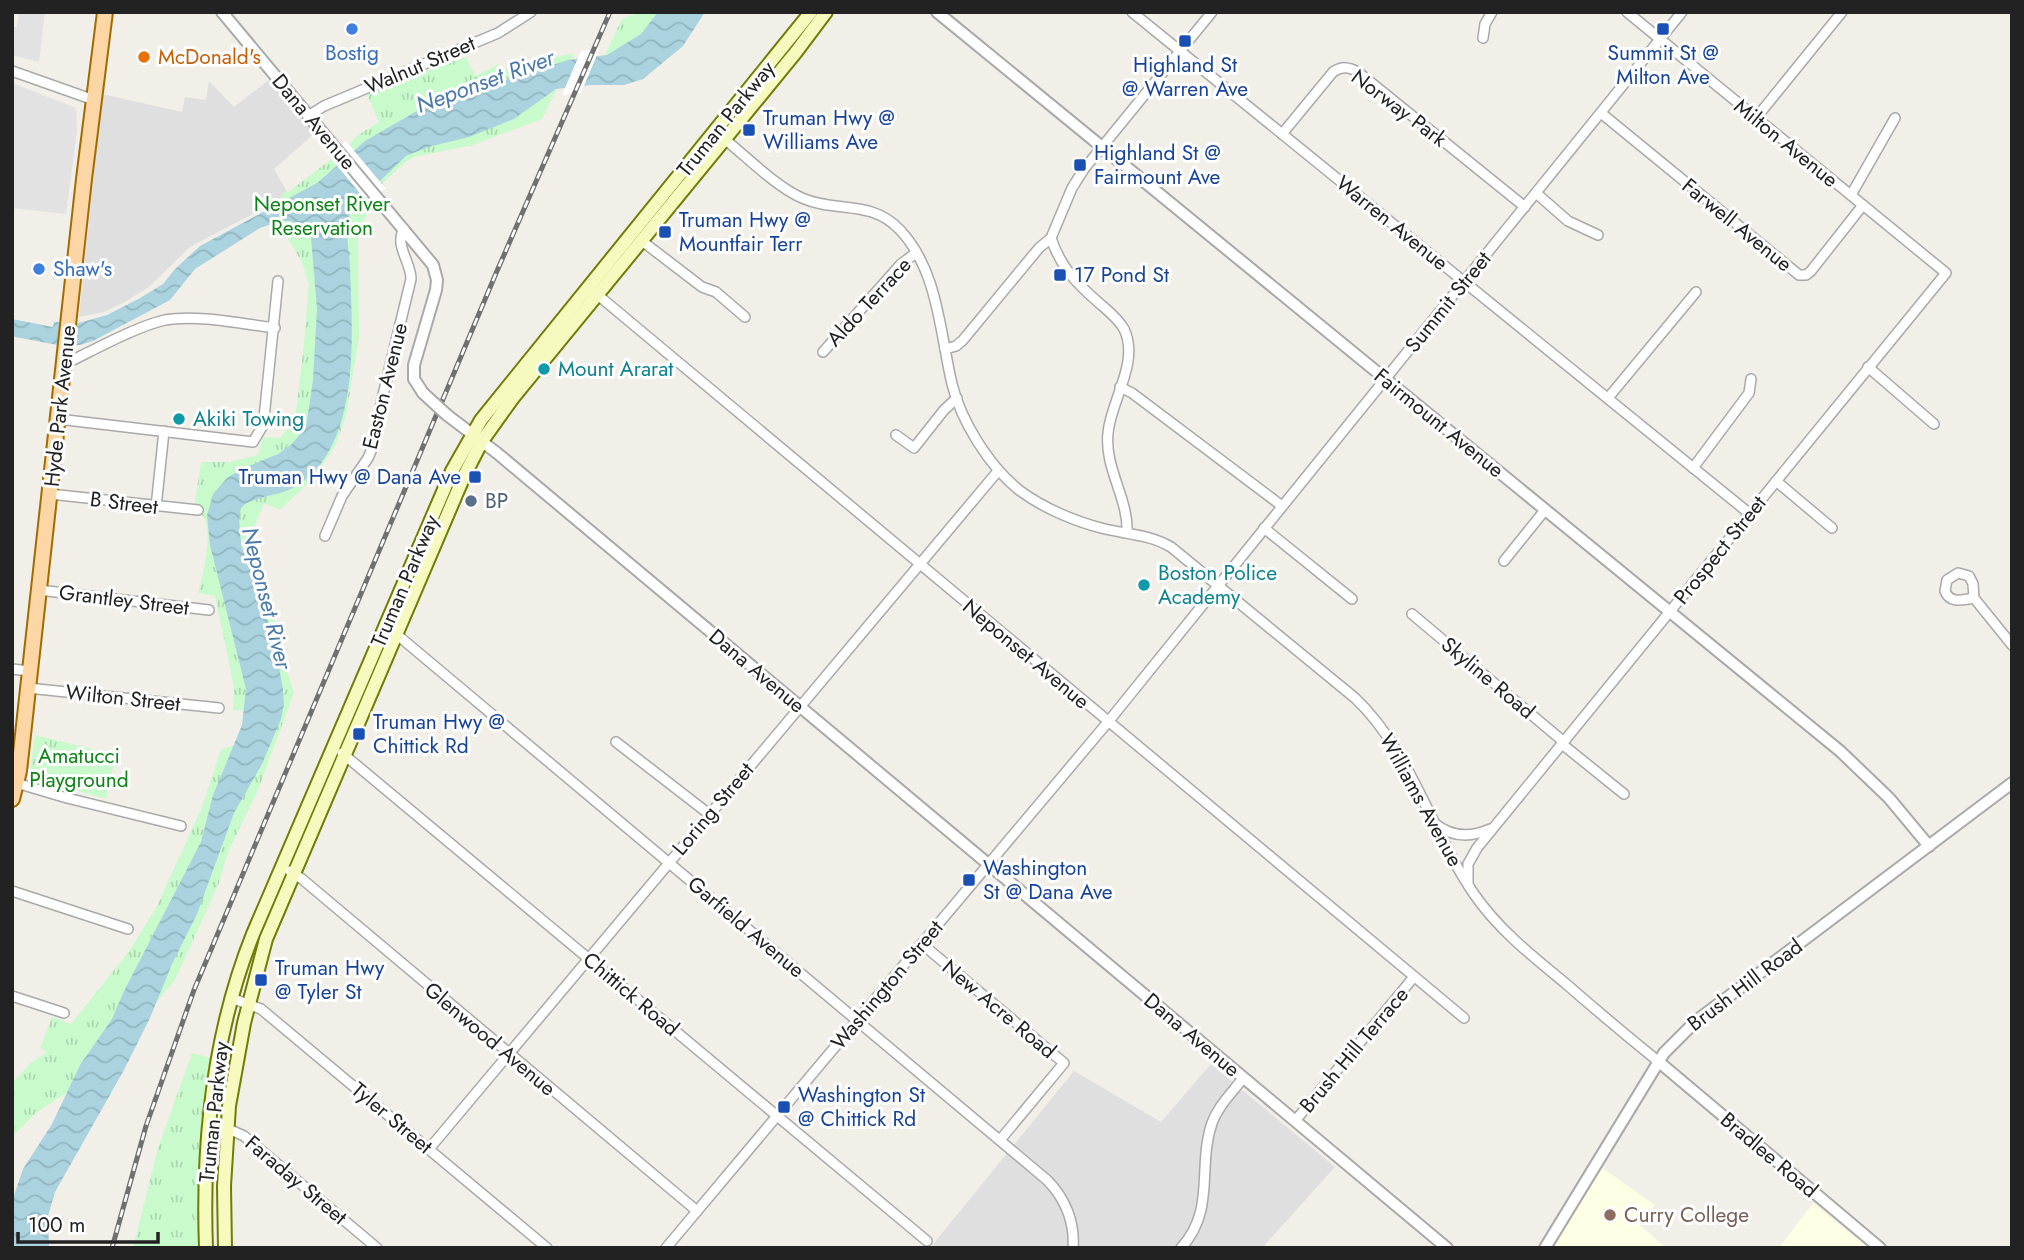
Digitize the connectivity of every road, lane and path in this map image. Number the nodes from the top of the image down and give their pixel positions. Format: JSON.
{"nodes":[{"id":1,"x":105,"y":12,"type":"edge"},
{"id":2,"x":222,"y":12,"type":"edge"},
{"id":3,"x":531,"y":12,"type":"edge"},
{"id":4,"x":811,"y":12,"type":"edge"},
{"id":5,"x":826,"y":12,"type":"edge"},
{"id":6,"x":937,"y":12,"type":"edge"},
{"id":7,"x":1132,"y":12,"type":"edge"},
{"id":8,"x":1212,"y":12,"type":"edge"},
{"id":9,"x":1492,"y":12,"type":"edge"},
{"id":10,"x":1627,"y":12,"type":"edge"},
{"id":11,"x":1682,"y":12,"type":"edge"},
{"id":12,"x":1842,"y":12,"type":"edge"},
{"id":13,"x":1483,"y":38,"type":"dead end"},
{"id":14,"x":1660,"y":40,"type":"junction"},
{"id":15,"x":1180,"y":51,"type":"junction"},
{"id":16,"x":12,"y":71,"type":"edge"},
{"id":17,"x":94,"y":100,"type":"junction"},
{"id":18,"x":1601,"y":113,"type":"junction"},
{"id":19,"x":308,"y":116,"type":"junction"},
{"id":20,"x":1756,"y":118,"type":"junction"},
{"id":21,"x":1895,"y":118,"type":"dead end"},
{"id":22,"x":1282,"y":134,"type":"junction"},
{"id":23,"x":720,"y":135,"type":"junction"},
{"id":24,"x":1102,"y":147,"type":"junction"},
{"id":25,"x":1536,"y":193,"type":"junction"},
{"id":26,"x":1851,"y":195,"type":"junction"},
{"id":27,"x":1863,"y":205,"type":"junction"},
{"id":28,"x":1525,"y":207,"type":"junction"},
{"id":29,"x":404,"y":229,"type":"junction"},
{"id":30,"x":1598,"y":235,"type":"dead end"},
{"id":31,"x":1051,"y":238,"type":"junction"},
{"id":32,"x":642,"y":242,"type":"junction"},
{"id":33,"x":916,"y":253,"type":"junction"},
{"id":34,"x":1946,"y":273,"type":"joint"},
{"id":35,"x":278,"y":281,"type":"dead end"},
{"id":36,"x":1464,"y":282,"type":"junction"},
{"id":37,"x":593,"y":292,"type":"junction"},
{"id":38,"x":1696,"y":292,"type":"dead end"},
{"id":39,"x":745,"y":317,"type":"dead end"},
{"id":40,"x":275,"y":328,"type":"junction"},
{"id":41,"x":945,"y":349,"type":"junction"},
{"id":42,"x":823,"y":352,"type":"dead end"},
{"id":43,"x":65,"y":357,"type":"junction"},
{"id":44,"x":1868,"y":367,"type":"junction"},
{"id":45,"x":1385,"y":379,"type":"junction"},
{"id":46,"x":1751,"y":379,"type":"dead end"},
{"id":47,"x":1120,"y":387,"type":"junction"},
{"id":48,"x":957,"y":398,"type":"junction"},
{"id":49,"x":1608,"y":398,"type":"junction"},
{"id":50,"x":58,"y":419,"type":"junction"},
{"id":51,"x":1934,"y":424,"type":"dead end"},
{"id":52,"x":164,"y":431,"type":"junction"},
{"id":53,"x":895,"y":435,"type":"dead end"},
{"id":54,"x":477,"y":437,"type":"junction"},
{"id":55,"x":1693,"y":468,"type":"junction"},
{"id":56,"x":999,"y":471,"type":"junction"},
{"id":57,"x":1776,"y":481,"type":"junction"},
{"id":58,"x":50,"y":494,"type":"junction"},
{"id":59,"x":1282,"y":506,"type":"junction"},
{"id":60,"x":156,"y":507,"type":"junction"},
{"id":61,"x":198,"y":510,"type":"dead end"},
{"id":62,"x":1545,"y":510,"type":"junction"},
{"id":63,"x":1750,"y":514,"type":"junction"},
{"id":64,"x":1265,"y":528,"type":"junction"},
{"id":65,"x":1832,"y":528,"type":"dead end"},
{"id":66,"x":1127,"y":533,"type":"junction"},
{"id":67,"x":325,"y":536,"type":"dead end"},
{"id":68,"x":1504,"y":562,"type":"dead end"},
{"id":69,"x":919,"y":564,"type":"junction"},
{"id":70,"x":1217,"y":586,"type":"junction"},
{"id":71,"x":39,"y":590,"type":"junction"},
{"id":72,"x":1974,"y":598,"type":"dead end"},
{"id":73,"x":1352,"y":599,"type":"dead end"},
{"id":74,"x":209,"y":610,"type":"dead end"},
{"id":75,"x":1670,"y":612,"type":"junction"},
{"id":76,"x":1412,"y":614,"type":"dead end"},
{"id":77,"x":390,"y":631,"type":"junction"},
{"id":78,"x":2012,"y":645,"type":"edge"},
{"id":79,"x":12,"y":669,"type":"edge"},
{"id":80,"x":30,"y":671,"type":"junction"},
{"id":81,"x":28,"y":688,"type":"junction"},
{"id":82,"x":800,"y":706,"type":"junction"},
{"id":83,"x":219,"y":708,"type":"dead end"},
{"id":84,"x":1108,"y":722,"type":"junction"},
{"id":85,"x":616,"y":742,"type":"dead end"},
{"id":86,"x":1563,"y":743,"type":"junction"},
{"id":87,"x":339,"y":752,"type":"junction"},
{"id":88,"x":14,"y":783,"type":"edge"},
{"id":89,"x":2012,"y":783,"type":"edge"},
{"id":90,"x":1624,"y":794,"type":"dead end"},
{"id":91,"x":12,"y":799,"type":"edge"},
{"id":92,"x":709,"y":814,"type":"junction"},
{"id":93,"x":1431,"y":820,"type":"junction"},
{"id":94,"x":181,"y":826,"type":"dead end"},
{"id":95,"x":1494,"y":827,"type":"junction"},
{"id":96,"x":1929,"y":846,"type":"junction"},
{"id":97,"x":669,"y":863,"type":"junction"},
{"id":98,"x":988,"y":865,"type":"junction"},
{"id":99,"x":288,"y":870,"type":"junction"},
{"id":100,"x":1469,"y":886,"type":"junction"},
{"id":101,"x":12,"y":891,"type":"edge"},
{"id":102,"x":128,"y":929,"type":"dead end"},
{"id":103,"x":922,"y":944,"type":"junction"},
{"id":104,"x":588,"y":959,"type":"junction"},
{"id":105,"x":1413,"y":978,"type":"junction"},
{"id":106,"x":12,"y":996,"type":"edge"},
{"id":107,"x":231,"y":998,"type":"junction"},
{"id":108,"x":248,"y":1003,"type":"junction"},
{"id":109,"x":64,"y":1013,"type":"dead end"},
{"id":110,"x":1464,"y":1018,"type":"dead end"},
{"id":111,"x":857,"y":1020,"type":"junction"},
{"id":112,"x":508,"y":1055,"type":"junction"},
{"id":113,"x":1659,"y":1062,"type":"junction"},
{"id":114,"x":1243,"y":1079,"type":"junction"},
{"id":115,"x":776,"y":1117,"type":"junction"},
{"id":116,"x":1295,"y":1121,"type":"junction"},
{"id":117,"x":209,"y":1126,"type":"junction"},
{"id":118,"x":227,"y":1129,"type":"junction"},
{"id":119,"x":1000,"y":1140,"type":"junction"},
{"id":120,"x":429,"y":1149,"type":"junction"},
{"id":121,"x":697,"y":1211,"type":"junction"},
{"id":122,"x":927,"y":1241,"type":"dead end"},
{"id":123,"x":206,"y":1248,"type":"edge"},
{"id":124,"x":225,"y":1248,"type":"edge"},
{"id":125,"x":377,"y":1248,"type":"edge"},
{"id":126,"x":547,"y":1248,"type":"edge"},
{"id":127,"x":666,"y":1248,"type":"edge"},
{"id":128,"x":1073,"y":1248,"type":"edge"},
{"id":129,"x":1181,"y":1248,"type":"edge"},
{"id":130,"x":1447,"y":1248,"type":"edge"},
{"id":131,"x":1545,"y":1248,"type":"edge"},
{"id":132,"x":1880,"y":1248,"type":"edge"}],
"edges":[{"from":1,"to":17,"type":"main road","name":"Hyde Park Avenue"},
{"from":2,"to":19,"type":"street","name":"Dana Avenue"},
{"from":3,"to":19,"type":"street","name":"Walnut Street"},
{"from":4,"to":23,"type":"main road","name":"Truman Parkway"},
{"from":5,"to":23,"type":"main road","name":"Truman Parkway"},
{"from":6,"to":24,"type":"street","name":"Fairmount Avenue"},
{"from":7,"to":15,"type":"street","name":"Warren Avenue"},
{"from":8,"to":15,"type":"street"},
{"from":9,"to":13,"type":"street"},
{"from":10,"to":14,"type":"street","name":"Milton Avenue"},
{"from":11,"to":14,"type":"street","name":"Summit Street"},
{"from":12,"to":20,"type":"street"},
{"from":14,"to":18,"type":"street","name":"Summit Street"},
{"from":14,"to":20,"type":"street","name":"Milton Avenue"},
{"from":15,"to":22,"type":"street","name":"Warren Avenue"},
{"from":15,"to":24,"type":"street"},
{"from":16,"to":17,"type":"street"},
{"from":17,"to":43,"type":"main road","name":"Hyde Park Avenue"},
{"from":18,"to":25,"type":"street","name":"Summit Street"},
{"from":18,"to":27,"type":"street","name":"Farwell Avenue"},
{"from":19,"to":29,"type":"street","name":"Dana Avenue"},
{"from":20,"to":26,"type":"street","name":"Milton Avenue"},
{"from":21,"to":26,"type":"street"},
{"from":22,"to":28,"type":"street","name":"Norway Park"},
{"from":22,"to":36,"type":"street","name":"Warren Avenue"},
{"from":23,"to":32,"type":"main road","name":"Truman Parkway"},
{"from":23,"to":33,"type":"street","name":"Williams Avenue"},
{"from":23,"to":37,"type":"main road","name":"Truman Parkway"},
{"from":24,"to":31,"type":"street"},
{"from":24,"to":45,"type":"street","name":"Fairmount Avenue"},
{"from":25,"to":28,"type":"street","name":"Summit Street"},
{"from":25,"to":30,"type":"street"},
{"from":26,"to":27,"type":"street","name":"Milton Avenue"},
{"from":27,"to":34,"type":"street","name":"Milton Avenue"},
{"from":28,"to":36,"type":"street","name":"Summit Street"},
{"from":29,"to":54,"type":"street","name":"Dana Avenue","bridge":true},
{"from":29,"to":67,"type":"street","name":"Easton Avenue"},
{"from":31,"to":41,"type":"street"},
{"from":31,"to":47,"type":"street"},
{"from":32,"to":37,"type":"main road","name":"Truman Parkway"},
{"from":32,"to":39,"type":"street"},
{"from":33,"to":41,"type":"street","name":"Williams Avenue"},
{"from":33,"to":42,"type":"street","name":"Aldo Terrace"},
{"from":34,"to":44,"type":"street","name":"Prospect Street"},
{"from":35,"to":40,"type":"street"},
{"from":36,"to":45,"type":"street","name":"Summit Street"},
{"from":36,"to":49,"type":"street","name":"Warren Avenue"},
{"from":37,"to":54,"type":"main road","name":"Truman Parkway"},
{"from":37,"to":69,"type":"street","name":"Neponset Avenue"},
{"from":38,"to":49,"type":"street"},
{"from":40,"to":43,"type":"street"},
{"from":40,"to":52,"type":"street"},
{"from":41,"to":48,"type":"street","name":"Williams Avenue"},
{"from":43,"to":50,"type":"main road","name":"Hyde Park Avenue"},
{"from":44,"to":51,"type":"street"},
{"from":44,"to":57,"type":"street","name":"Prospect Street"},
{"from":45,"to":59,"type":"street","name":"Summit Street"},
{"from":45,"to":62,"type":"street","name":"Fairmount Avenue"},
{"from":46,"to":55,"type":"street"},
{"from":47,"to":59,"type":"street"},
{"from":47,"to":66,"type":"street"},
{"from":48,"to":53,"type":"street"},
{"from":48,"to":56,"type":"street","name":"Williams Avenue"},
{"from":49,"to":55,"type":"street","name":"Warren Avenue"},
{"from":50,"to":52,"type":"street"},
{"from":50,"to":58,"type":"main road","name":"Hyde Park Avenue"},
{"from":52,"to":60,"type":"street"},
{"from":54,"to":77,"type":"main road","name":"Truman Parkway"},
{"from":54,"to":82,"type":"street","name":"Dana Avenue"},
{"from":55,"to":63,"type":"street","name":"Warren Avenue"},
{"from":56,"to":66,"type":"street","name":"Williams Avenue"},
{"from":56,"to":69,"type":"street","name":"Loring Street"},
{"from":57,"to":63,"type":"street","name":"Prospect Street"},
{"from":57,"to":65,"type":"street"},
{"from":58,"to":60,"type":"street","name":"B Street"},
{"from":58,"to":71,"type":"main road","name":"Hyde Park Avenue"},
{"from":59,"to":64,"type":"street","name":"Summit Street"},
{"from":60,"to":61,"type":"street","name":"B Street"},
{"from":62,"to":68,"type":"street"},
{"from":62,"to":75,"type":"street","name":"Fairmount Avenue"},
{"from":63,"to":75,"type":"street","name":"Prospect Street"},
{"from":64,"to":70,"type":"street","name":"Summit Street"},
{"from":64,"to":73,"type":"street"},
{"from":66,"to":70,"type":"street","name":"Williams Avenue"},
{"from":69,"to":82,"type":"street","name":"Loring Street"},
{"from":69,"to":84,"type":"street","name":"Neponset Avenue"},
{"from":70,"to":84,"type":"street","name":"Summit Street"},
{"from":70,"to":93,"type":"street","name":"Williams Avenue"},
{"from":71,"to":74,"type":"street","name":"Grantley Street"},
{"from":71,"to":80,"type":"main road","name":"Hyde Park Avenue"},
{"from":72,"to":78,"type":"street"},
{"from":75,"to":86,"type":"street","name":"Prospect Street"},
{"from":75,"to":96,"type":"street","name":"Fairmount Avenue"},
{"from":76,"to":86,"type":"street","name":"Skyline Road"},
{"from":77,"to":87,"type":"main road","name":"Truman Parkway"},
{"from":77,"to":97,"type":"street","name":"Garfield Avenue"},
{"from":79,"to":80,"type":"street"},
{"from":80,"to":81,"type":"main road","name":"Hyde Park Avenue"},
{"from":81,"to":83,"type":"street","name":"Wilton Street"},
{"from":81,"to":88,"type":"main road","name":"Hyde Park Avenue"},
{"from":82,"to":92,"type":"street","name":"Loring Street"},
{"from":82,"to":98,"type":"street","name":"Dana Avenue"},
{"from":84,"to":98,"type":"street","name":"Washington Street"},
{"from":84,"to":105,"type":"street","name":"Neponset Avenue"},
{"from":85,"to":92,"type":"street"},
{"from":86,"to":90,"type":"street","name":"Skyline Road"},
{"from":86,"to":95,"type":"street","name":"Prospect Street"},
{"from":87,"to":99,"type":"main road","name":"Truman Parkway"},
{"from":87,"to":104,"type":"street","name":"Chittick Road"},
{"from":88,"to":91,"type":"main road","name":"Hyde Park Avenue"},
{"from":88,"to":94,"type":"street"},
{"from":89,"to":96,"type":"street","name":"Brush Hill Road"},
{"from":92,"to":97,"type":"street","name":"Loring Street"},
{"from":93,"to":95,"type":"street"},
{"from":93,"to":100,"type":"street","name":"Williams Avenue"},
{"from":95,"to":100,"type":"street","name":"Prospect Street"},
{"from":96,"to":113,"type":"street","name":"Brush Hill Road"},
{"from":97,"to":104,"type":"street","name":"Loring Street"},
{"from":97,"to":111,"type":"street","name":"Garfield Avenue"},
{"from":98,"to":103,"type":"street","name":"Washington Street"},
{"from":98,"to":114,"type":"street","name":"Dana Avenue"},
{"from":99,"to":107,"type":"main road","name":"Truman Parkway"},
{"from":99,"to":108,"type":"main road","name":"Truman Parkway"},
{"from":99,"to":112,"type":"street","name":"Glenwood Avenue"},
{"from":100,"to":113,"type":"street","name":"Williams Avenue"},
{"from":101,"to":102,"type":"street"},
{"from":103,"to":111,"type":"street","name":"Washington Street"},
{"from":103,"to":119,"type":"street","name":"New Acre Road"},
{"from":104,"to":112,"type":"street","name":"Loring Street"},
{"from":104,"to":115,"type":"street","name":"Chittick Road"},
{"from":105,"to":110,"type":"street","name":"Neponset Avenue"},
{"from":105,"to":116,"type":"street","name":"Brush Hill Terrace"},
{"from":106,"to":109,"type":"street"},
{"from":107,"to":108,"type":"street","name":"Tyler Street"},
{"from":107,"to":117,"type":"main road","name":"Truman Parkway"},
{"from":108,"to":118,"type":"main road","name":"Truman Parkway"},
{"from":108,"to":120,"type":"street","name":"Tyler Street"},
{"from":111,"to":115,"type":"street","name":"Washington Street"},
{"from":111,"to":119,"type":"street","name":"Garfield Avenue"},
{"from":112,"to":120,"type":"street","name":"Loring Street"},
{"from":112,"to":121,"type":"street","name":"Glenwood Avenue"},
{"from":113,"to":131,"type":"street","name":"Brush Hill Road"},
{"from":113,"to":132,"type":"street","name":"Bradlee Road"},
{"from":114,"to":116,"type":"street","name":"Dana Avenue"},
{"from":114,"to":129,"type":"street"},
{"from":115,"to":121,"type":"street","name":"Washington Street"},
{"from":115,"to":122,"type":"street","name":"Chittick Road"},
{"from":116,"to":130,"type":"street","name":"Dana Avenue"},
{"from":117,"to":118,"type":"street","name":"Faraday Street"},
{"from":117,"to":123,"type":"main road","name":"Truman Parkway"},
{"from":118,"to":124,"type":"main road","name":"Truman Parkway"},
{"from":118,"to":125,"type":"street","name":"Faraday Street"},
{"from":119,"to":128,"type":"street","name":"Garfield Avenue"},
{"from":120,"to":126,"type":"street","name":"Tyler Street"},
{"from":121,"to":127,"type":"street","name":"Washington Street"}]}
